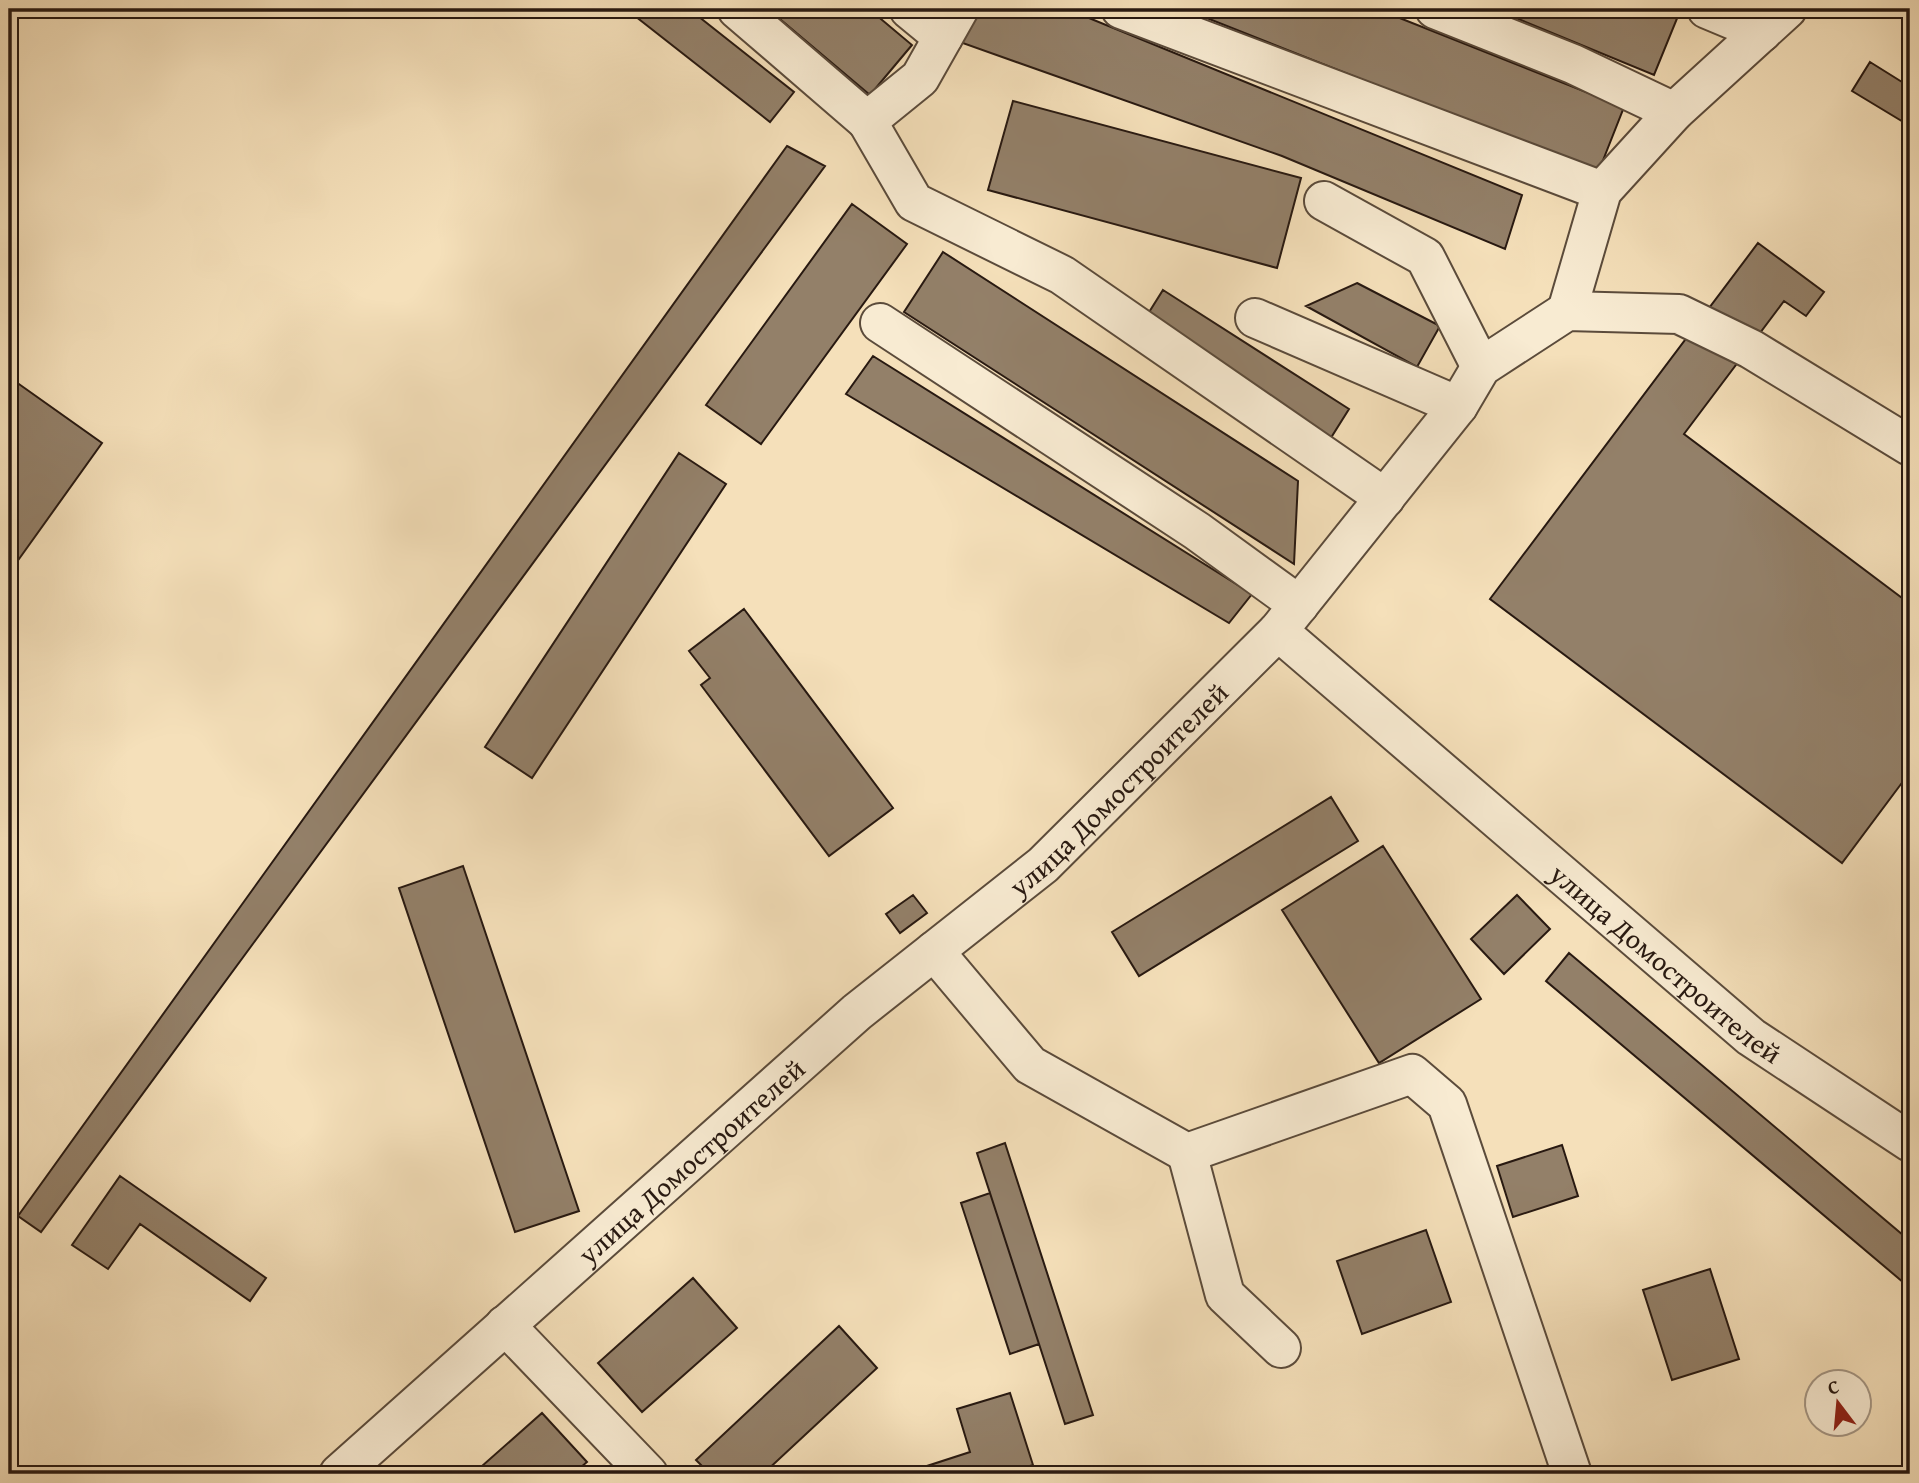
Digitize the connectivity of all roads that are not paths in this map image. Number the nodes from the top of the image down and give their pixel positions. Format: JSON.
{"nodes":[{"id":1,"x":737,"y":9,"type":"edge"},
{"id":2,"x":909,"y":9,"type":"edge"},
{"id":3,"x":1121,"y":9,"type":"edge"},
{"id":4,"x":1435,"y":9,"type":"edge"},
{"id":5,"x":1707,"y":9,"type":"edge"},
{"id":6,"x":1775,"y":20,"type":"edge"},
{"id":7,"x":951,"y":23,"type":"edge"},
{"id":8,"x":1674,"y":112,"type":"junction"},
{"id":9,"x":867,"y":121,"type":"junction"},
{"id":10,"x":1602,"y":191,"type":"junction"},
{"id":11,"x":1324,"y":201,"type":"dead end"},
{"id":12,"x":1567,"y":312,"type":"junction"},
{"id":13,"x":1255,"y":318,"type":"dead end"},
{"id":14,"x":880,"y":323,"type":"dead end"},
{"id":15,"x":1481,"y":367,"type":"junction"},
{"id":16,"x":1458,"y":406,"type":"junction"},
{"id":17,"x":1910,"y":446,"type":"edge"},
{"id":18,"x":1385,"y":498,"type":"junction"},
{"id":19,"x":1288,"y":618,"type":"junction"},
{"id":20,"x":934,"y":951,"type":"junction"},
{"id":21,"x":1910,"y":1142,"type":"edge"},
{"id":22,"x":1187,"y":1153,"type":"junction"},
{"id":23,"x":505,"y":1325,"type":"junction"},
{"id":24,"x":1281,"y":1348,"type":"dead end"},
{"id":25,"x":339,"y":1474,"type":"edge"},
{"id":26,"x":648,"y":1474,"type":"edge"},
{"id":27,"x":1572,"y":1474,"type":"edge"}],
"edges":[{"from":1,"to":9,"type":"street"},
{"from":2,"to":7,"type":"street"},
{"from":3,"to":10,"type":"street"},
{"from":4,"to":8,"type":"street"},
{"from":5,"to":6,"type":"street"},
{"from":6,"to":8,"type":"street"},
{"from":7,"to":9,"type":"street"},
{"from":8,"to":10,"type":"street"},
{"from":9,"to":18,"type":"street"},
{"from":10,"to":12,"type":"street"},
{"from":11,"to":15,"type":"street"},
{"from":12,"to":15,"type":"street"},
{"from":12,"to":17,"type":"street"},
{"from":13,"to":16,"type":"street"},
{"from":14,"to":19,"type":"street"},
{"from":15,"to":16,"type":"street"},
{"from":16,"to":18,"type":"street"},
{"from":18,"to":19,"type":"street"},
{"from":19,"to":20,"type":"street","name":"улица Домостроителей"},
{"from":19,"to":21,"type":"street","name":"улица Домостроителей"},
{"from":20,"to":22,"type":"street"},
{"from":20,"to":23,"type":"street","name":"улица Домостроителей"},
{"from":22,"to":24,"type":"street"},
{"from":22,"to":27,"type":"street"},
{"from":23,"to":25,"type":"street","name":"улица Домостроителей"},
{"from":23,"to":26,"type":"street"}]}
